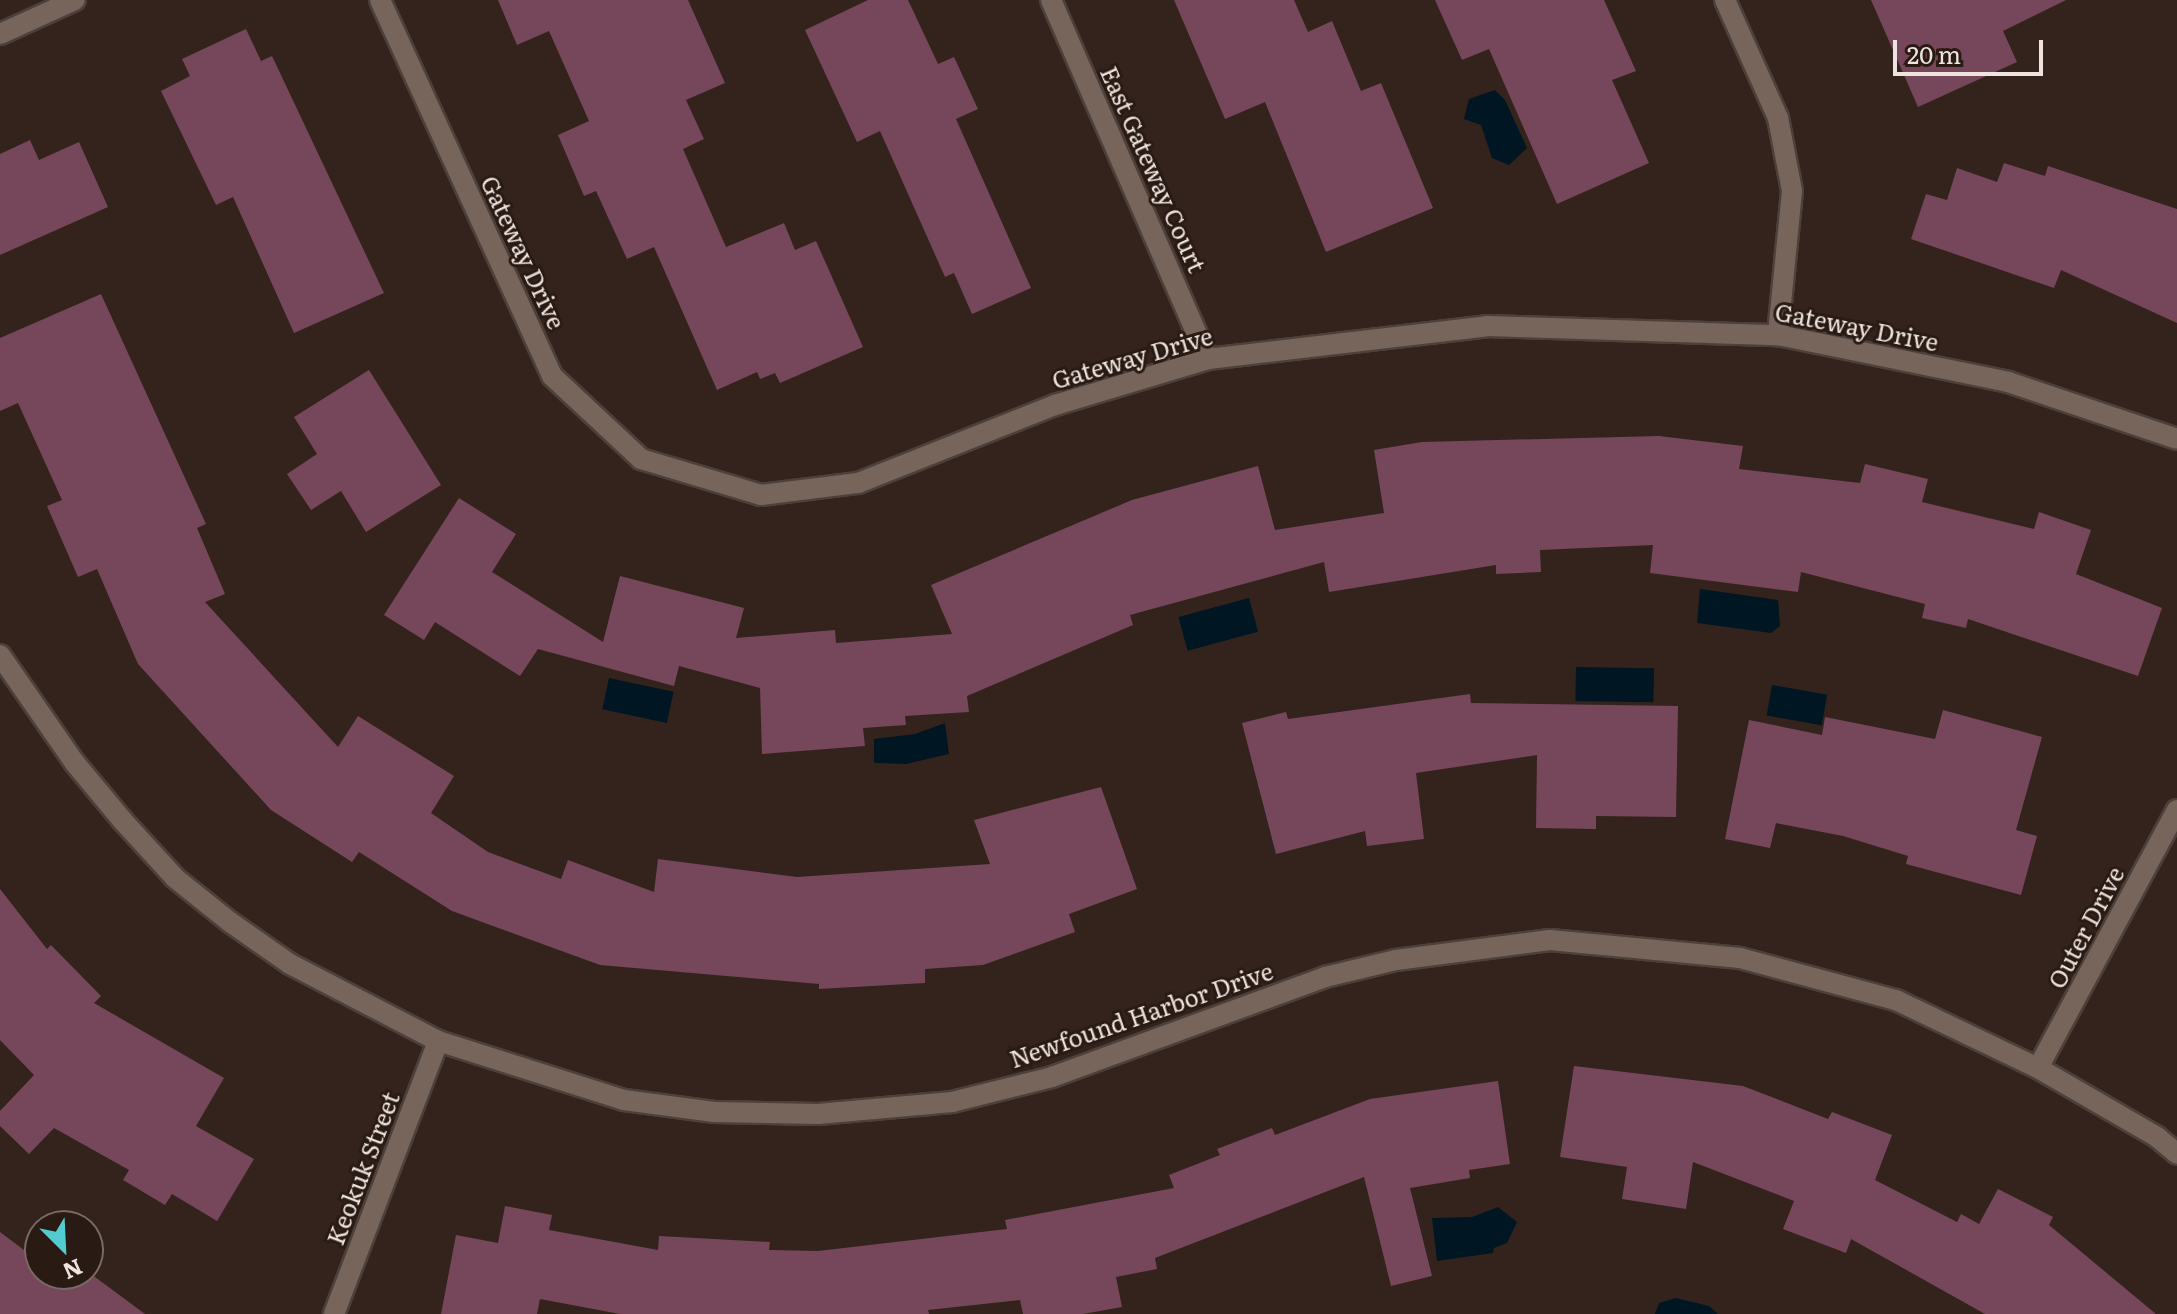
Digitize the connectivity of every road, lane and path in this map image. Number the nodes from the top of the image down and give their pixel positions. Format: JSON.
{"nodes":[{"id":1,"x":75,"y":0,"type":"edge"},
{"id":2,"x":380,"y":0,"type":"edge"},
{"id":3,"x":1051,"y":0,"type":"edge"},
{"id":4,"x":1725,"y":0,"type":"edge"},
{"id":5,"x":0,"y":34,"type":"edge"},
{"id":6,"x":1778,"y":335,"type":"junction"},
{"id":7,"x":1208,"y":359,"type":"junction"},
{"id":8,"x":2177,"y":439,"type":"edge"},
{"id":9,"x":0,"y":655,"type":"edge"},
{"id":10,"x":2177,"y":810,"type":"edge"},
{"id":11,"x":438,"y":1041,"type":"junction"},
{"id":12,"x":2038,"y":1068,"type":"junction"},
{"id":13,"x":2177,"y":1154,"type":"edge"},
{"id":14,"x":334,"y":1314,"type":"edge"}],
"edges":[{"from":1,"to":5,"type":"street"},
{"from":2,"to":7,"type":"street","name":"Gateway Drive"},
{"from":3,"to":7,"type":"street","name":"East Gateway Court"},
{"from":4,"to":6,"type":"street"},
{"from":6,"to":7,"type":"street","name":"Gateway Drive"},
{"from":6,"to":8,"type":"street","name":"Gateway Drive"},
{"from":9,"to":11,"type":"street","name":"Newfound Harbor Drive"},
{"from":10,"to":12,"type":"street","name":"Outer Drive"},
{"from":11,"to":12,"type":"street","name":"Newfound Harbor Drive"},
{"from":11,"to":14,"type":"street","name":"Keokuk Street"},
{"from":12,"to":13,"type":"street","name":"Newfound Harbor Drive"}]}
